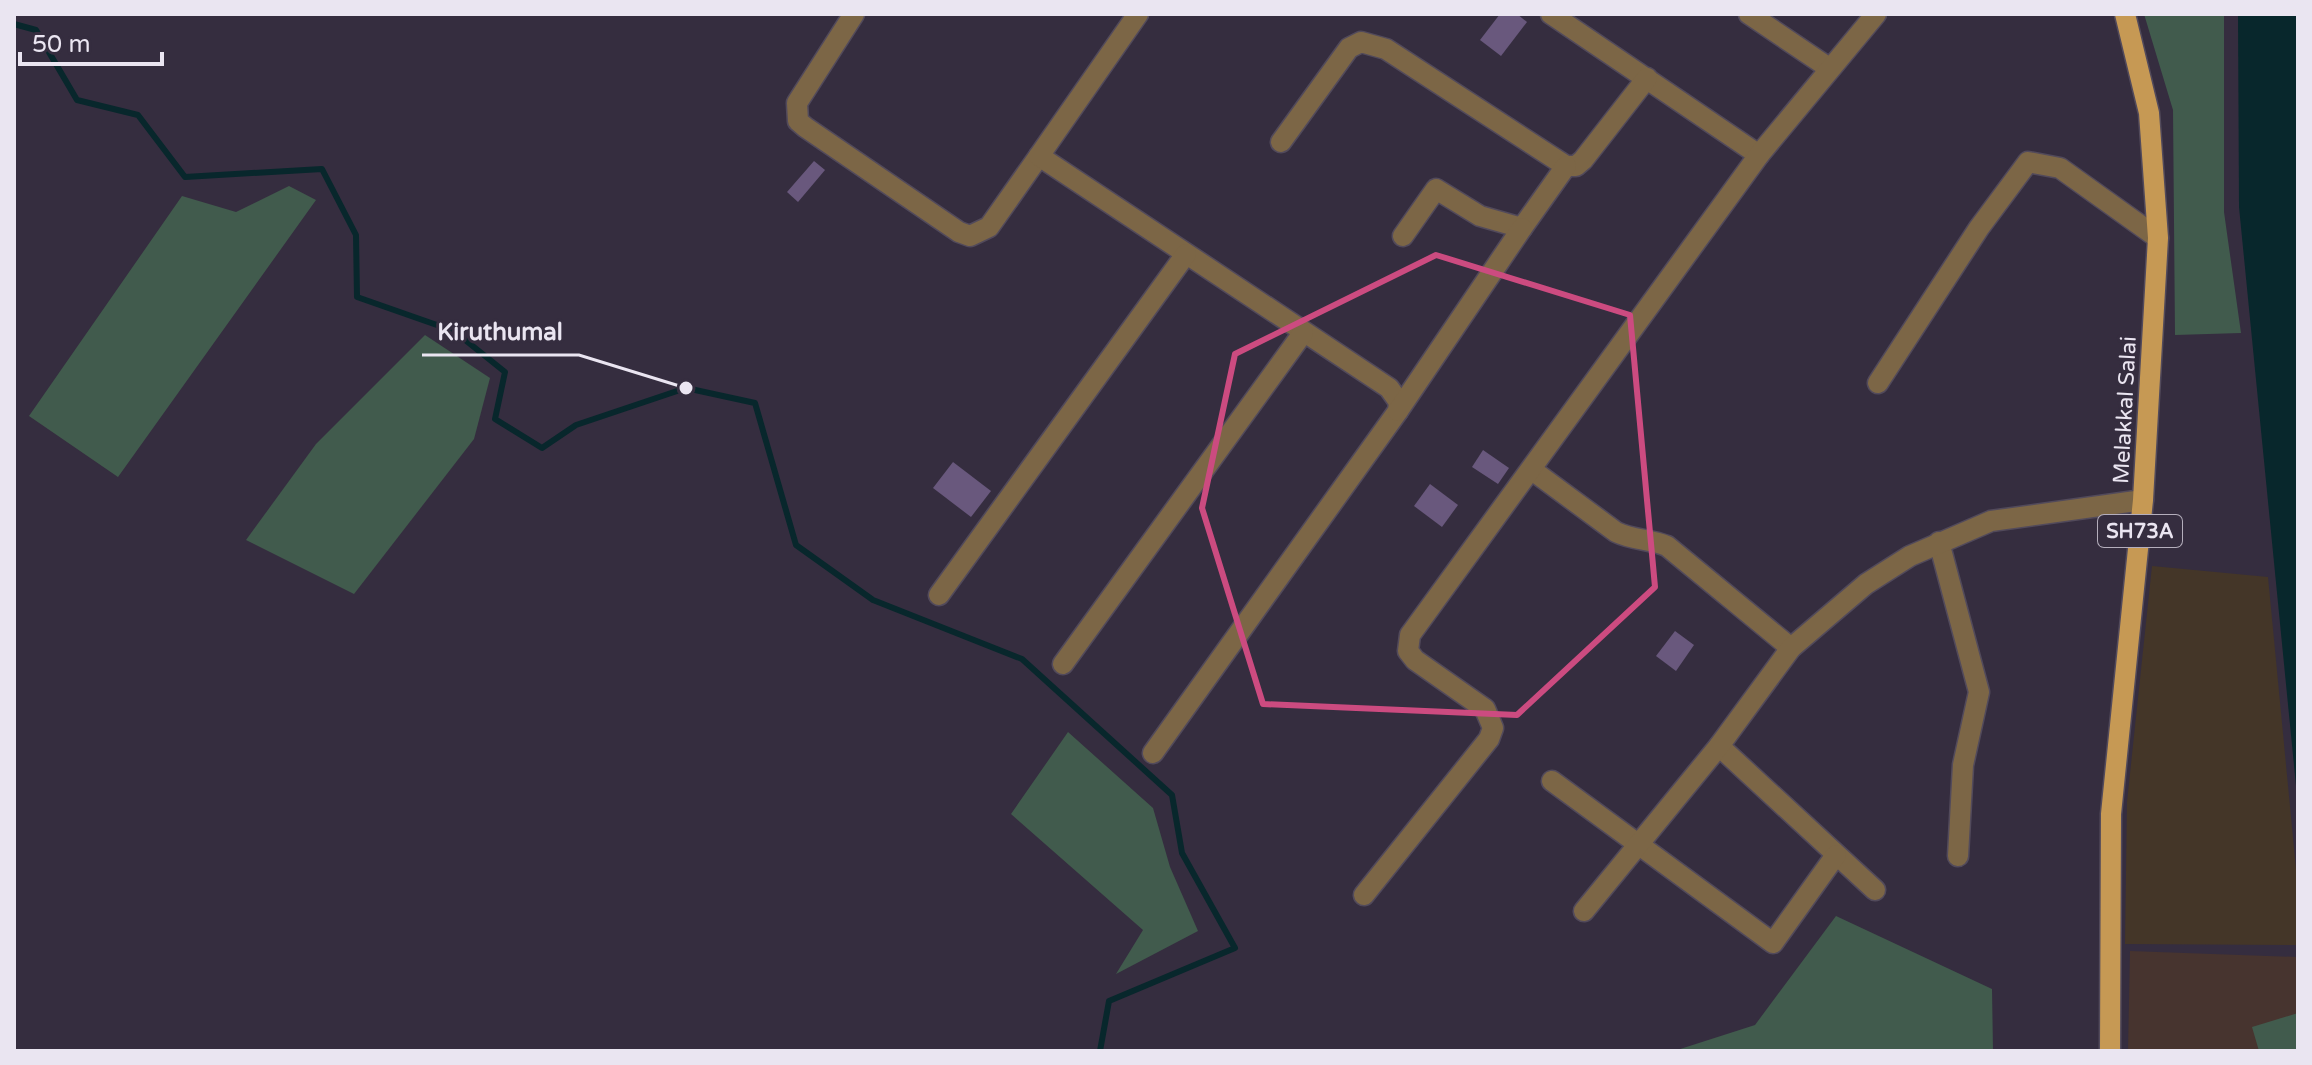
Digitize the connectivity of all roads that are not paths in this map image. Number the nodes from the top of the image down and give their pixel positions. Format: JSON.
{"nodes":[{"id":1,"x":853,"y":14,"type":"edge"},
{"id":2,"x":1138,"y":14,"type":"edge"},
{"id":3,"x":1551,"y":14,"type":"edge"},
{"id":4,"x":1749,"y":14,"type":"edge"},
{"id":5,"x":1876,"y":14,"type":"edge"},
{"id":6,"x":2124,"y":15,"type":"edge"},
{"id":7,"x":1829,"y":68,"type":"junction"},
{"id":8,"x":1647,"y":78,"type":"junction"},
{"id":9,"x":1281,"y":142,"type":"dead end"},
{"id":10,"x":1759,"y":155,"type":"junction"},
{"id":11,"x":1039,"y":156,"type":"junction"},
{"id":12,"x":1566,"y":166,"type":"junction"},
{"id":13,"x":1522,"y":228,"type":"junction"},
{"id":14,"x":1403,"y":236,"type":"dead end"},
{"id":15,"x":2158,"y":238,"type":"junction"},
{"id":16,"x":1186,"y":254,"type":"junction"},
{"id":17,"x":1303,"y":333,"type":"junction"},
{"id":18,"x":1878,"y":383,"type":"dead end"},
{"id":19,"x":1398,"y":411,"type":"junction"},
{"id":20,"x":1532,"y":470,"type":"junction"},
{"id":21,"x":2143,"y":500,"type":"junction"},
{"id":22,"x":1939,"y":542,"type":"junction"},
{"id":23,"x":939,"y":595,"type":"dead end"},
{"id":24,"x":1791,"y":648,"type":"junction"},
{"id":25,"x":1063,"y":664,"type":"dead end"},
{"id":26,"x":1719,"y":746,"type":"junction"},
{"id":27,"x":1153,"y":753,"type":"dead end"},
{"id":28,"x":1552,"y":781,"type":"dead end"},
{"id":29,"x":1640,"y":843,"type":"junction"},
{"id":30,"x":1836,"y":855,"type":"junction"},
{"id":31,"x":1958,"y":856,"type":"dead end"},
{"id":32,"x":1875,"y":890,"type":"dead end"},
{"id":33,"x":1364,"y":895,"type":"dead end"},
{"id":34,"x":1584,"y":911,"type":"dead end"},
{"id":35,"x":2110,"y":1051,"type":"edge"}],
"edges":[{"from":1,"to":11,"type":"street"},
{"from":2,"to":11,"type":"street"},
{"from":3,"to":8,"type":"street"},
{"from":4,"to":7,"type":"street"},
{"from":5,"to":7,"type":"street"},
{"from":6,"to":15,"type":"main road","name":"Melakkal Salai","number":"SH73A"},
{"from":7,"to":10,"type":"street"},
{"from":8,"to":10,"type":"street"},
{"from":8,"to":12,"type":"street"},
{"from":9,"to":12,"type":"street"},
{"from":10,"to":20,"type":"street"},
{"from":11,"to":16,"type":"street"},
{"from":12,"to":13,"type":"street"},
{"from":13,"to":14,"type":"street"},
{"from":13,"to":19,"type":"street"},
{"from":15,"to":18,"type":"street"},
{"from":15,"to":21,"type":"main road","name":"Melakkal Salai","number":"SH73A"},
{"from":16,"to":17,"type":"street"},
{"from":16,"to":23,"type":"street"},
{"from":17,"to":19,"type":"street"},
{"from":17,"to":25,"type":"street"},
{"from":19,"to":27,"type":"street"},
{"from":20,"to":24,"type":"street"},
{"from":20,"to":33,"type":"street"},
{"from":21,"to":22,"type":"street"},
{"from":21,"to":35,"type":"main road","name":"Melakkal Salai","number":"SH73A"},
{"from":22,"to":24,"type":"street"},
{"from":22,"to":31,"type":"street"},
{"from":24,"to":26,"type":"street"},
{"from":26,"to":29,"type":"street"},
{"from":26,"to":30,"type":"street"},
{"from":28,"to":29,"type":"street"},
{"from":29,"to":30,"type":"street"},
{"from":29,"to":34,"type":"street"},
{"from":30,"to":32,"type":"street"}]}
